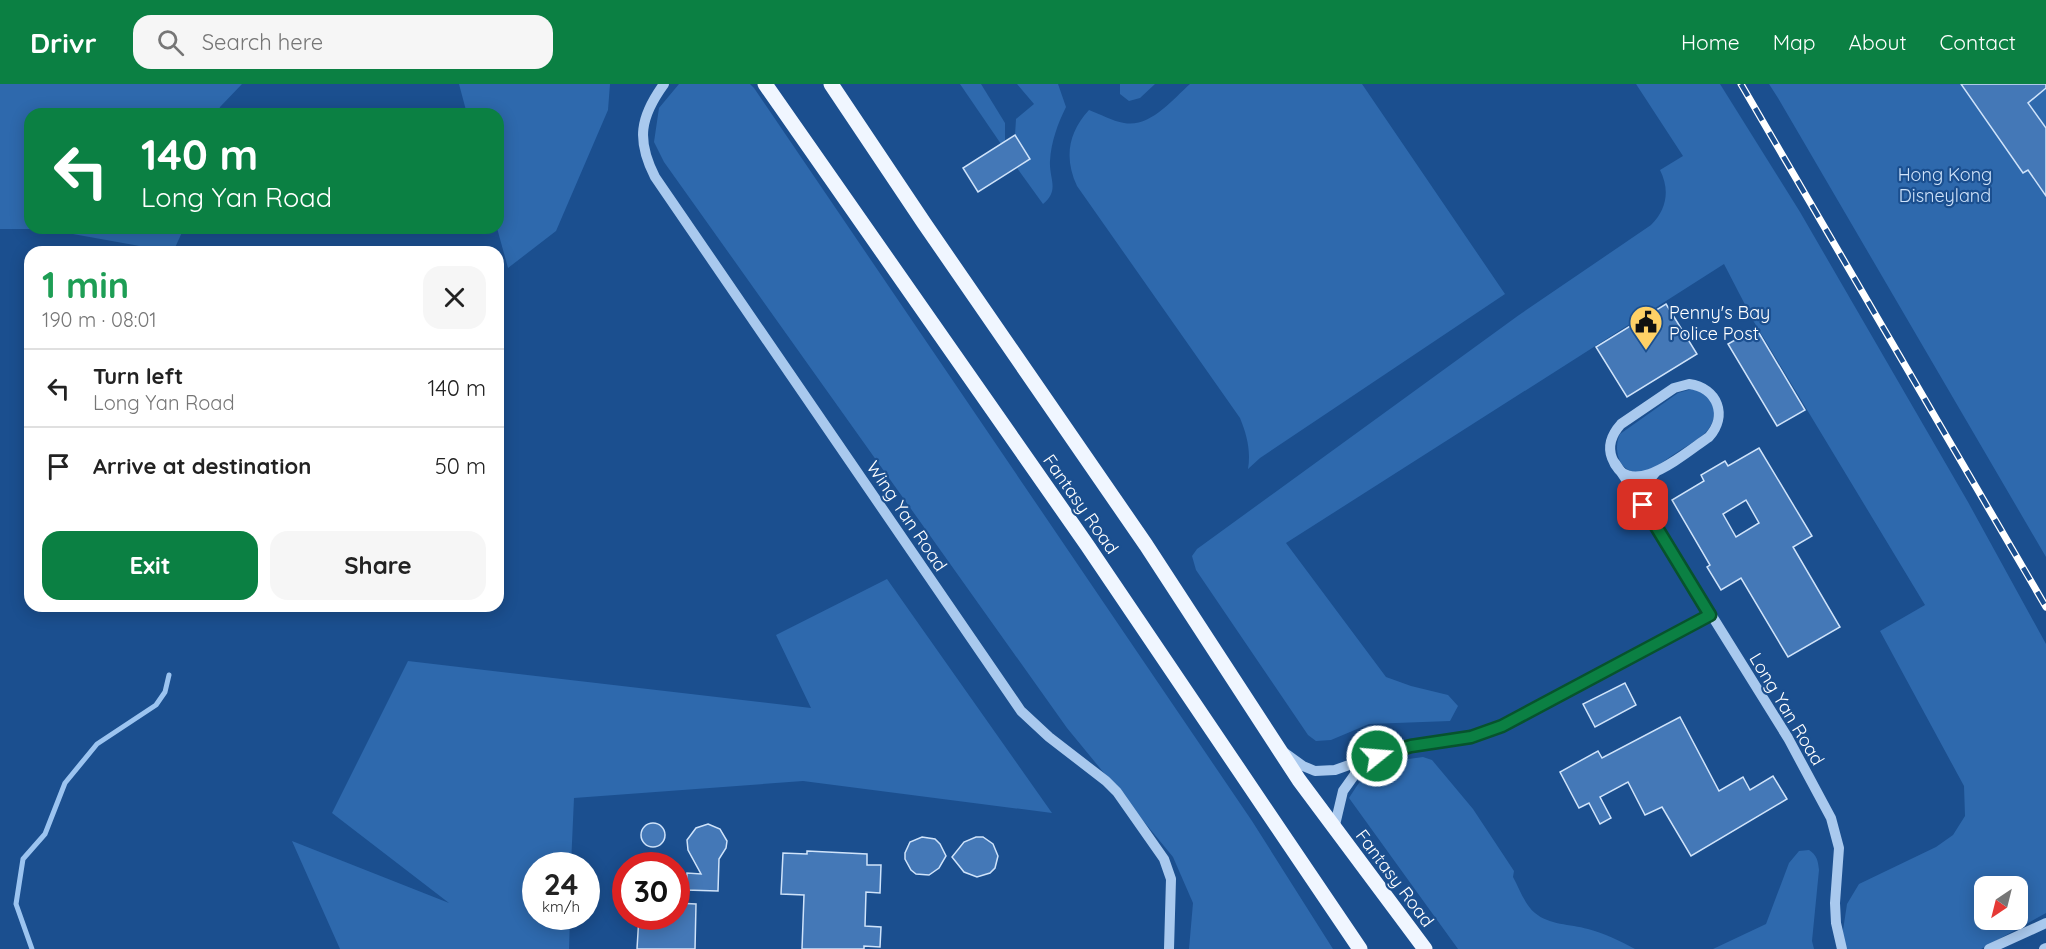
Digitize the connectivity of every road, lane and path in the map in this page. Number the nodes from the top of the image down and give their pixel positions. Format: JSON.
{"nodes":[{"id":1,"x":664,"y":84,"type":"edge"},
{"id":2,"x":765,"y":84,"type":"edge"},
{"id":3,"x":831,"y":84,"type":"edge"},
{"id":4,"x":1615,"y":463,"type":"junction"},
{"id":5,"x":1658,"y":471,"type":"junction"},
{"id":6,"x":1643,"y":505,"type":"junction"},
{"id":7,"x":1710,"y":615,"type":"junction"},
{"id":8,"x":1280,"y":750,"type":"junction"},
{"id":9,"x":1365,"y":760,"type":"junction"},
{"id":10,"x":1334,"y":829,"type":"junction"},
{"id":11,"x":2046,"y":922,"type":"edge"},
{"id":12,"x":1169,"y":949,"type":"edge"},
{"id":13,"x":1360,"y":949,"type":"edge"},
{"id":14,"x":1425,"y":949,"type":"edge"},
{"id":15,"x":1842,"y":949,"type":"edge"},
{"id":16,"x":1989,"y":949,"type":"edge"}],
"edges":[{"from":1,"to":12,"type":"street","name":"Wing Yan Road"},
{"from":2,"to":13,"type":"main road","name":"Fantasy Road"},
{"from":3,"to":8,"type":"main road","name":"Fantasy Road"},
{"from":4,"to":5,"type":"street"},
{"from":4,"to":5,"type":"street"},
{"from":4,"to":6,"type":"street","name":"Long Yan Road"},
{"from":5,"to":6,"type":"street"},
{"from":6,"to":7,"type":"street","name":"Long Yan Road"},
{"from":7,"to":9,"type":"street"},
{"from":7,"to":15,"type":"street","name":"Long Yan Road"},
{"from":8,"to":9,"type":"street"},
{"from":8,"to":10,"type":"main road","name":"Fantasy Road"},
{"from":9,"to":10,"type":"street"},
{"from":10,"to":14,"type":"main road","name":"Fantasy Road"},
{"from":11,"to":16,"type":"street"}]}
